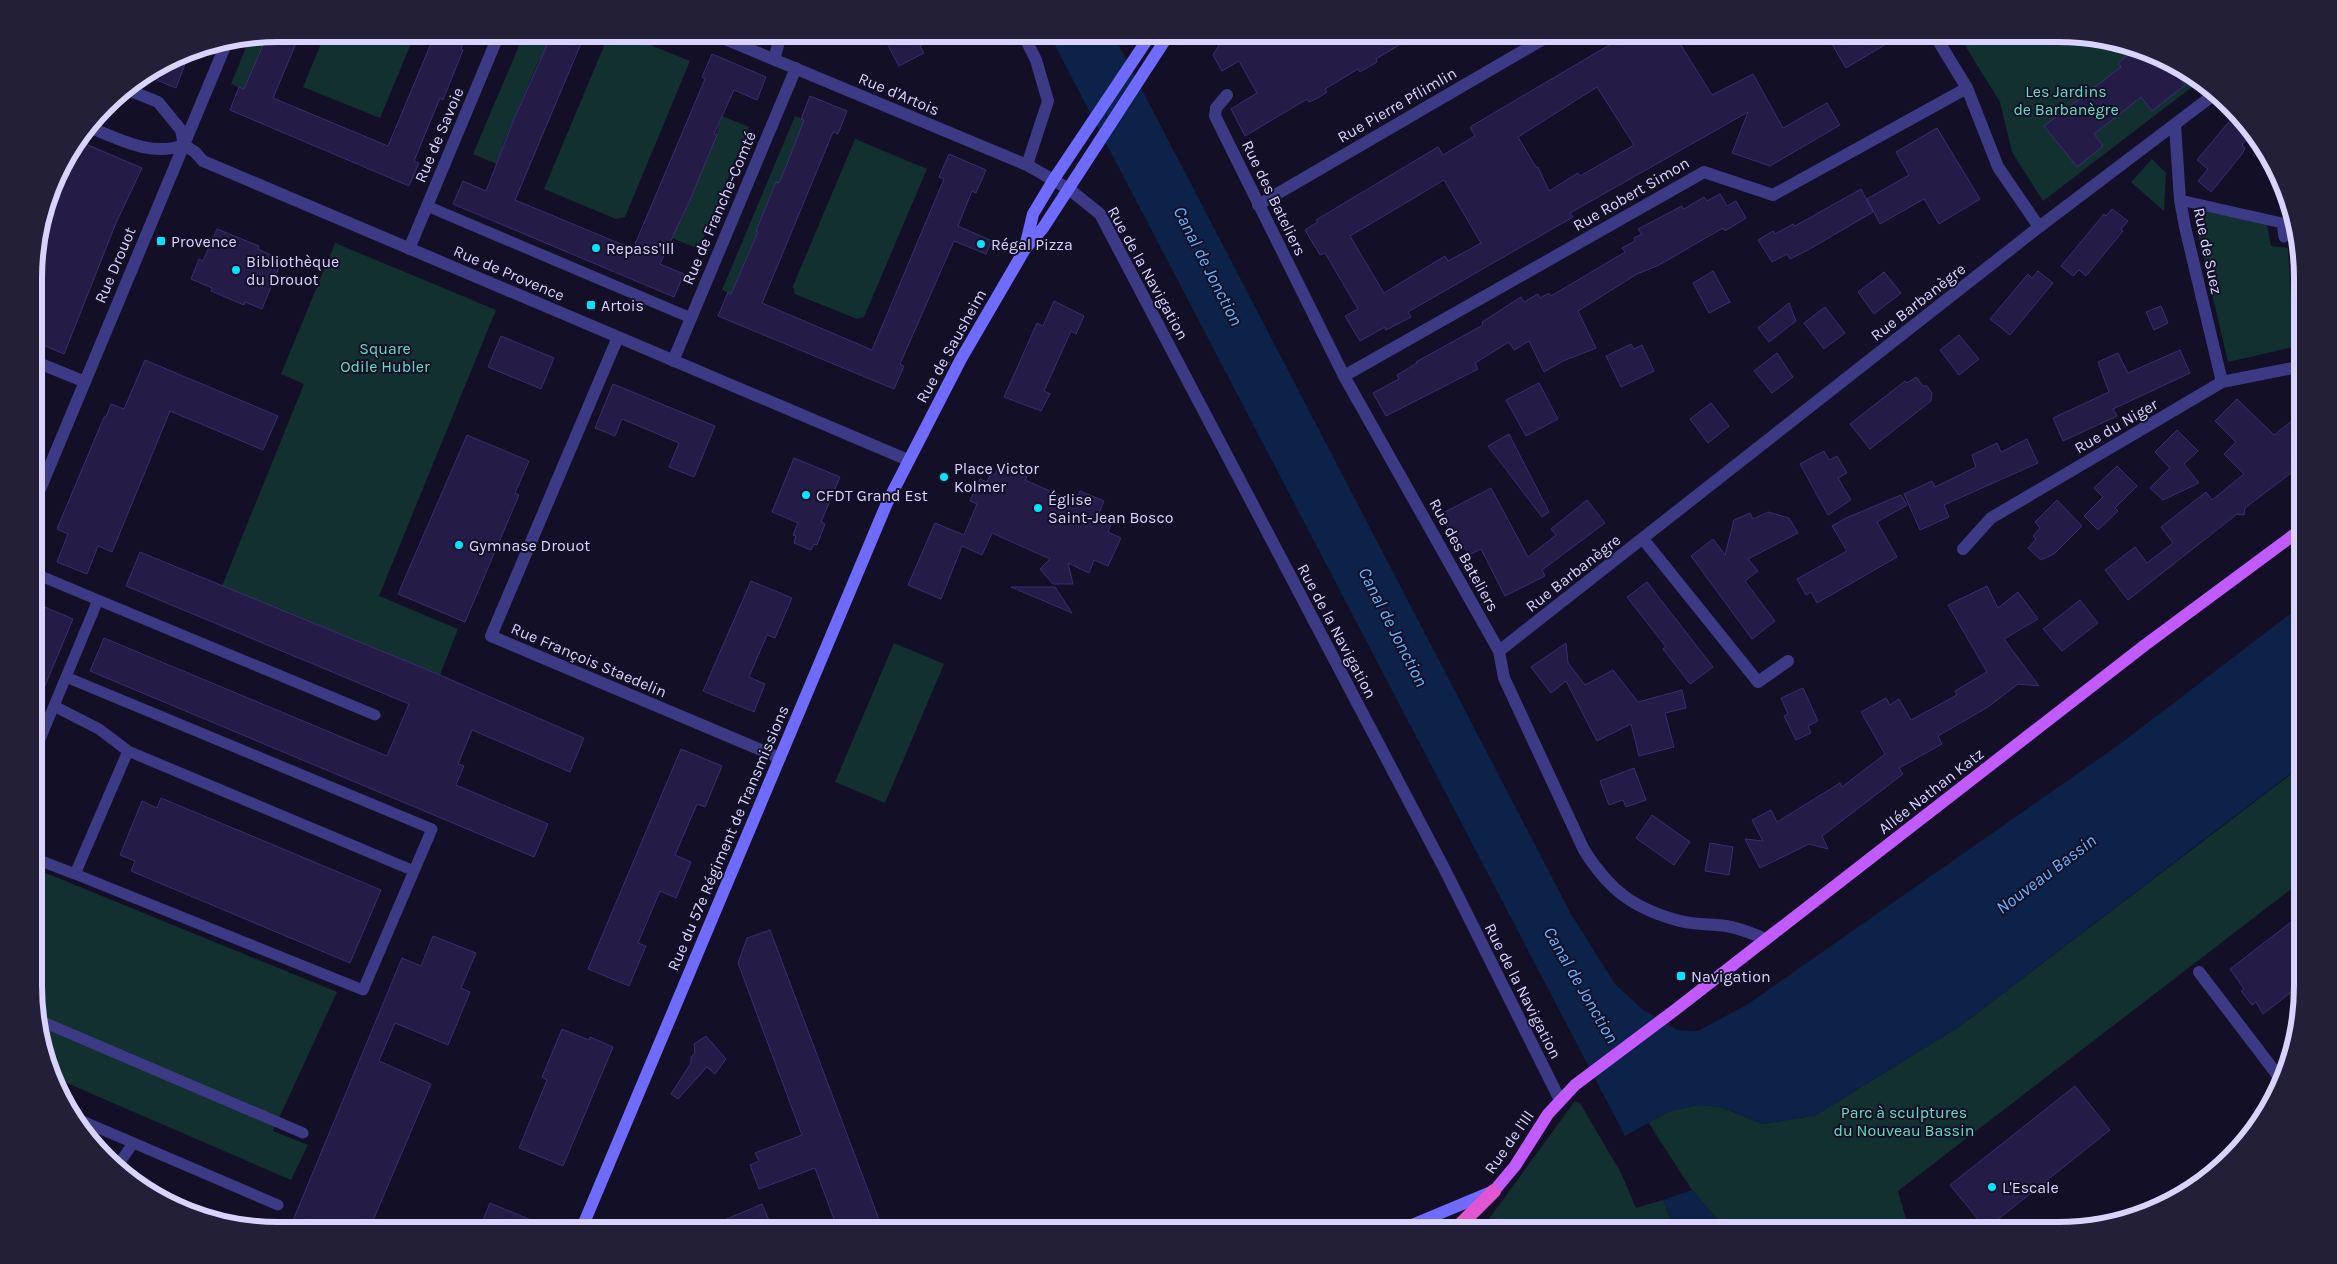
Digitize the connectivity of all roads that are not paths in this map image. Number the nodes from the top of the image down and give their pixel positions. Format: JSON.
{"nodes":[{"id":1,"x":496,"y":42,"type":"edge"},
{"id":2,"x":733,"y":42,"type":"edge"},
{"id":3,"x":779,"y":42,"type":"edge"},
{"id":4,"x":1027,"y":42,"type":"edge"},
{"id":5,"x":1146,"y":42,"type":"edge"},
{"id":6,"x":1164,"y":42,"type":"edge"},
{"id":7,"x":1536,"y":42,"type":"edge"},
{"id":8,"x":1939,"y":42,"type":"edge"},
{"id":9,"x":224,"y":49,"type":"edge"},
{"id":10,"x":774,"y":59,"type":"junction"},
{"id":11,"x":796,"y":68,"type":"junction"},
{"id":12,"x":1968,"y":88,"type":"junction"},
{"id":13,"x":134,"y":92,"type":"edge"},
{"id":14,"x":1227,"y":95,"type":"dead end"},
{"id":15,"x":2210,"y":98,"type":"edge"},
{"id":16,"x":2175,"y":125,"type":"junction"},
{"id":17,"x":96,"y":129,"type":"edge"},
{"id":18,"x":184,"y":145,"type":"junction"},
{"id":19,"x":1027,"y":165,"type":"junction"},
{"id":20,"x":1054,"y":179,"type":"junction"},
{"id":21,"x":1069,"y":189,"type":"junction"},
{"id":22,"x":2180,"y":200,"type":"junction"},
{"id":23,"x":1258,"y":205,"type":"junction"},
{"id":24,"x":427,"y":206,"type":"junction"},
{"id":25,"x":2039,"y":227,"type":"junction"},
{"id":26,"x":2284,"y":237,"type":"dead end"},
{"id":27,"x":410,"y":248,"type":"junction"},
{"id":28,"x":1024,"y":249,"type":"junction"},
{"id":29,"x":691,"y":318,"type":"junction"},
{"id":30,"x":618,"y":337,"type":"junction"},
{"id":31,"x":673,"y":360,"type":"junction"},
{"id":32,"x":42,"y":365,"type":"edge"},
{"id":33,"x":2294,"y":368,"type":"edge"},
{"id":34,"x":1344,"y":376,"type":"junction"},
{"id":35,"x":83,"y":382,"type":"junction"},
{"id":36,"x":2222,"y":382,"type":"junction"},
{"id":37,"x":908,"y":460,"type":"junction"},
{"id":38,"x":42,"y":484,"type":"edge"},
{"id":39,"x":2294,"y":535,"type":"edge"},
{"id":40,"x":1643,"y":539,"type":"junction"},
{"id":41,"x":1963,"y":549,"type":"dead end"},
{"id":42,"x":42,"y":577,"type":"edge"},
{"id":43,"x":98,"y":600,"type":"junction"},
{"id":44,"x":1499,"y":651,"type":"junction"},
{"id":45,"x":1788,"y":661,"type":"dead end"},
{"id":46,"x":66,"y":677,"type":"junction"},
{"id":47,"x":54,"y":706,"type":"junction"},
{"id":48,"x":375,"y":715,"type":"dead end"},
{"id":49,"x":42,"y":735,"type":"edge"},
{"id":50,"x":128,"y":751,"type":"junction"},
{"id":51,"x":780,"y":758,"type":"junction"},
{"id":52,"x":42,"y":861,"type":"edge"},
{"id":53,"x":414,"y":871,"type":"junction"},
{"id":54,"x":76,"y":874,"type":"junction"},
{"id":55,"x":1766,"y":940,"type":"junction"},
{"id":56,"x":2199,"y":972,"type":"dead end"},
{"id":57,"x":46,"y":1023,"type":"edge"},
{"id":58,"x":2277,"y":1076,"type":"edge"},
{"id":59,"x":1579,"y":1081,"type":"joint"},
{"id":60,"x":1560,"y":1100,"type":"junction"},
{"id":61,"x":86,"y":1123,"type":"edge"},
{"id":62,"x":302,"y":1133,"type":"dead end"},
{"id":63,"x":134,"y":1143,"type":"junction"},
{"id":64,"x":121,"y":1161,"type":"edge"},
{"id":65,"x":1494,"y":1191,"type":"junction"},
{"id":66,"x":278,"y":1205,"type":"dead end"},
{"id":67,"x":584,"y":1222,"type":"edge"},
{"id":68,"x":1419,"y":1222,"type":"edge"},
{"id":69,"x":1463,"y":1222,"type":"edge"}],
"edges":[{"from":1,"to":24,"type":"street","name":"Rue de Savoie"},
{"from":2,"to":10,"type":"street","name":"Rue d'Artois"},
{"from":3,"to":10,"type":"street"},
{"from":4,"to":19,"type":"street"},
{"from":5,"to":20,"type":"main road"},
{"from":6,"to":21,"type":"main road"},
{"from":7,"to":23,"type":"street","name":"Rue Pierre Pflimlin"},
{"from":8,"to":12,"type":"street"},
{"from":9,"to":18,"type":"street","name":"Rue Drouot"},
{"from":10,"to":11,"type":"street","name":"Rue d'Artois"},
{"from":11,"to":19,"type":"street","name":"Rue d'Artois"},
{"from":11,"to":29,"type":"street","name":"Rue de Franche-Comté"},
{"from":12,"to":25,"type":"street"},
{"from":12,"to":34,"type":"street","name":"Rue Robert Simon"},
{"from":13,"to":18,"type":"street","name":"Rue de Provence"},
{"from":14,"to":23,"type":"street","name":"Rue des Bateliers"},
{"from":15,"to":16,"type":"street","name":"Rue Barbanègre"},
{"from":16,"to":22,"type":"street","name":"Rue de Suez"},
{"from":16,"to":25,"type":"street","name":"Rue Barbanègre"},
{"from":17,"to":18,"type":"street"},
{"from":18,"to":27,"type":"street","name":"Rue de Provence"},
{"from":18,"to":35,"type":"street","name":"Rue Drouot"},
{"from":19,"to":20,"type":"street","name":"Rue d'Artois"},
{"from":20,"to":21,"type":"street","name":"Rue d'Artois"},
{"from":20,"to":28,"type":"main road"},
{"from":21,"to":28,"type":"main road"},
{"from":21,"to":60,"type":"street","name":"Rue de la Navigation"},
{"from":22,"to":26,"type":"lane"},
{"from":22,"to":36,"type":"street","name":"Rue de Suez"},
{"from":23,"to":34,"type":"street","name":"Rue des Bateliers"},
{"from":24,"to":27,"type":"street","name":"Rue de Savoie"},
{"from":24,"to":29,"type":"lane"},
{"from":25,"to":40,"type":"street","name":"Rue Barbanègre"},
{"from":27,"to":30,"type":"street","name":"Rue de Provence"},
{"from":28,"to":37,"type":"main road","name":"Rue de Sausheim"},
{"from":29,"to":31,"type":"street","name":"Rue de Franche-Comté"},
{"from":30,"to":31,"type":"street","name":"Rue de Provence"},
{"from":30,"to":51,"type":"street","name":"Rue François Staedelin"},
{"from":31,"to":37,"type":"street","name":"Rue de Provence"},
{"from":32,"to":35,"type":"street"},
{"from":33,"to":36,"type":"street","name":"Rue du Niger"},
{"from":34,"to":44,"type":"street","name":"Rue des Bateliers"},
{"from":35,"to":38,"type":"street","name":"Rue Drouot"},
{"from":36,"to":41,"type":"street","name":"Rue du Niger"},
{"from":37,"to":51,"type":"main road","name":"Rue du 57e Régiment de Transmissions"},
{"from":39,"to":55,"type":"main road","name":"Allée Nathan Katz"},
{"from":40,"to":44,"type":"street","name":"Rue Barbanègre"},
{"from":40,"to":45,"type":"street","name":"Rue Barbanègre"},
{"from":42,"to":43,"type":"lane"},
{"from":43,"to":46,"type":"lane"},
{"from":43,"to":48,"type":"lane"},
{"from":44,"to":55,"type":"street","name":"Rue des Bateliers"},
{"from":46,"to":47,"type":"lane"},
{"from":46,"to":53,"type":"lane"},
{"from":47,"to":49,"type":"lane"},
{"from":47,"to":50,"type":"lane"},
{"from":50,"to":53,"type":"lane"},
{"from":50,"to":54,"type":"lane"},
{"from":51,"to":67,"type":"main road","name":"Rue du 57e Régiment de Transmissions"},
{"from":52,"to":54,"type":"lane"},
{"from":53,"to":54,"type":"lane"},
{"from":55,"to":59,"type":"main road","name":"Allée Nathan Katz"},
{"from":56,"to":58,"type":"street"},
{"from":57,"to":62,"type":"lane"},
{"from":59,"to":60,"type":"main road","name":"Rue de l'Ill"},
{"from":60,"to":65,"type":"main road","name":"Rue de l'Ill"},
{"from":61,"to":63,"type":"lane"},
{"from":63,"to":64,"type":"lane"},
{"from":63,"to":66,"type":"lane"},
{"from":65,"to":68,"type":"main road","name":"Rue de l'Ill"},
{"from":65,"to":69,"type":"highway"}]}
